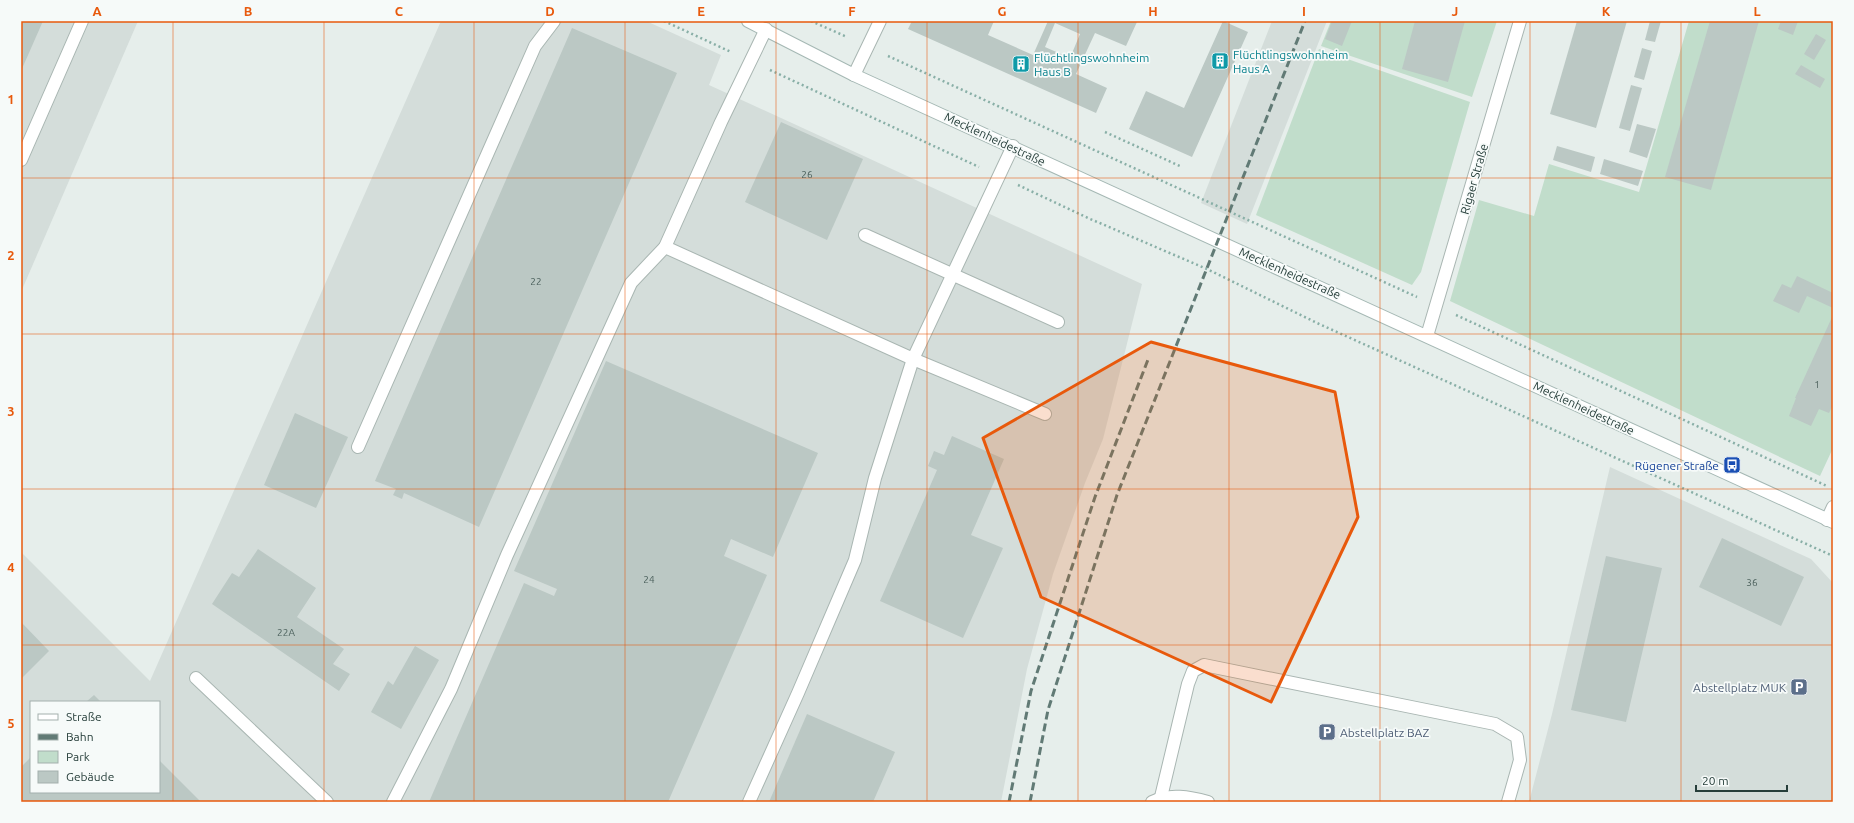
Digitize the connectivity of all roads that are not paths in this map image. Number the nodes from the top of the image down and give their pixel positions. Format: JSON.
{"nodes":[{"id":1,"x":82,"y":21,"type":"edge"},
{"id":2,"x":554,"y":21,"type":"edge"},
{"id":3,"x":748,"y":21,"type":"edge"},
{"id":4,"x":880,"y":21,"type":"edge"},
{"id":5,"x":1520,"y":21,"type":"edge"},
{"id":6,"x":766,"y":29,"type":"junction"},
{"id":7,"x":854,"y":74,"type":"junction"},
{"id":8,"x":1013,"y":146,"type":"junction"},
{"id":9,"x":21,"y":160,"type":"edge"},
{"id":10,"x":865,"y":235,"type":"dead end"},
{"id":11,"x":665,"y":247,"type":"junction"},
{"id":12,"x":952,"y":275,"type":"junction"},
{"id":13,"x":1058,"y":322,"type":"dead end"},
{"id":14,"x":1427,"y":336,"type":"junction"},
{"id":15,"x":913,"y":359,"type":"junction"},
{"id":16,"x":1046,"y":414,"type":"dead end"},
{"id":17,"x":358,"y":447,"type":"dead end"},
{"id":18,"x":1833,"y":507,"type":"edge"},
{"id":19,"x":1830,"y":521,"type":"edge"},
{"id":20,"x":196,"y":678,"type":"dead end"},
{"id":21,"x":1156,"y":800,"type":"edge"},
{"id":22,"x":327,"y":802,"type":"edge"},
{"id":23,"x":393,"y":802,"type":"edge"},
{"id":24,"x":749,"y":802,"type":"edge"},
{"id":25,"x":1208,"y":802,"type":"edge"},
{"id":26,"x":1508,"y":802,"type":"edge"}],
"edges":[{"from":1,"to":9,"type":"main road"},
{"from":2,"to":17,"type":"main road"},
{"from":3,"to":6,"type":"main road","name":"Mecklenheidestraße"},
{"from":4,"to":7,"type":"main road"},
{"from":5,"to":14,"type":"main road","name":"Rigaer Straße"},
{"from":6,"to":7,"type":"main road","name":"Mecklenheidestraße"},
{"from":6,"to":11,"type":"main road"},
{"from":7,"to":8,"type":"main road","name":"Mecklenheidestraße"},
{"from":8,"to":12,"type":"main road"},
{"from":8,"to":14,"type":"main road","name":"Mecklenheidestraße"},
{"from":10,"to":12,"type":"main road"},
{"from":11,"to":15,"type":"main road"},
{"from":11,"to":23,"type":"main road"},
{"from":12,"to":13,"type":"main road"},
{"from":12,"to":15,"type":"main road"},
{"from":14,"to":19,"type":"main road","name":"Mecklenheidestraße"},
{"from":15,"to":16,"type":"main road"},
{"from":15,"to":24,"type":"main road"},
{"from":18,"to":19,"type":"main road"},
{"from":20,"to":22,"type":"main road"},
{"from":21,"to":25,"type":"main road"},
{"from":21,"to":26,"type":"main road"}]}
